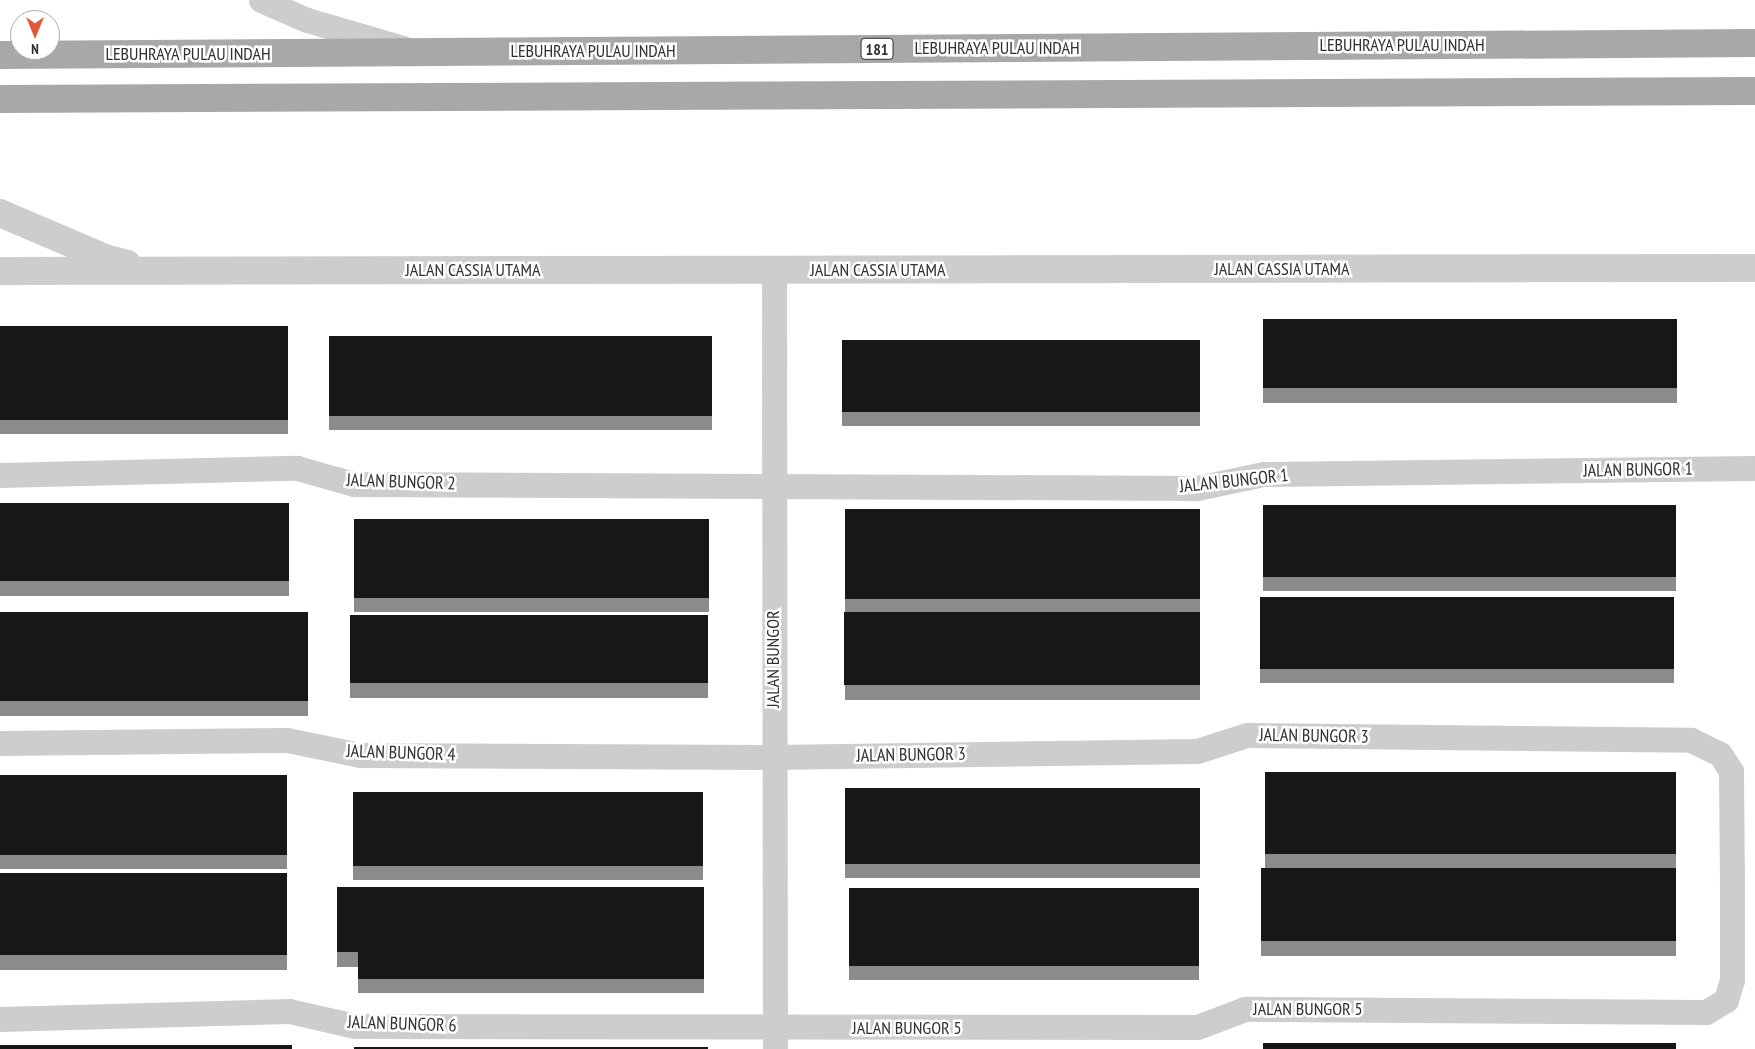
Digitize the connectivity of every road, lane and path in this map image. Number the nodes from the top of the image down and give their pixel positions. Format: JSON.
{"nodes":[{"id":1,"x":261,"y":0,"type":"edge"},
{"id":2,"x":1755,"y":43,"type":"edge"},
{"id":3,"x":416,"y":52,"type":"junction"},
{"id":4,"x":0,"y":55,"type":"edge"},
{"id":5,"x":1755,"y":91,"type":"edge"},
{"id":6,"x":0,"y":98,"type":"edge"},
{"id":7,"x":0,"y":213,"type":"edge"},
{"id":8,"x":1755,"y":268,"type":"edge"},
{"id":9,"x":774,"y":270,"type":"junction"},
{"id":10,"x":0,"y":271,"type":"edge"},
{"id":11,"x":153,"y":271,"type":"junction"},
{"id":12,"x":1755,"y":468,"type":"edge"},
{"id":13,"x":0,"y":475,"type":"edge"},
{"id":14,"x":773,"y":487,"type":"junction"},
{"id":15,"x":0,"y":743,"type":"edge"},
{"id":16,"x":773,"y":757,"type":"junction"},
{"id":17,"x":1732,"y":885,"type":"joint"},
{"id":18,"x":0,"y":1019,"type":"edge"},
{"id":19,"x":775,"y":1039,"type":"edge"}],
"edges":[{"from":1,"to":3,"type":"street"},
{"from":2,"to":3,"type":"main road","name":"LEBUHRAYA PULAU INDAH","number":"181"},
{"from":3,"to":4,"type":"main road","name":"LEBUHRAYA PULAU INDAH","number":"181"},
{"from":5,"to":6,"type":"main road"},
{"from":7,"to":11,"type":"street"},
{"from":8,"to":9,"type":"street","name":"JALAN CASSIA UTAMA"},
{"from":9,"to":11,"type":"street","name":"JALAN CASSIA UTAMA"},
{"from":9,"to":14,"type":"street","name":"JALAN BUNGOR"},
{"from":10,"to":11,"type":"street","name":"JALAN CASSIA UTAMA"},
{"from":12,"to":14,"type":"street","name":"JALAN BUNGOR 1"},
{"from":13,"to":14,"type":"street","name":"JALAN BUNGOR 2"},
{"from":14,"to":16,"type":"street","name":"JALAN BUNGOR"},
{"from":15,"to":16,"type":"street","name":"JALAN BUNGOR 4"},
{"from":16,"to":17,"type":"street","name":"JALAN BUNGOR 3"},
{"from":16,"to":19,"type":"street","name":"JALAN BUNGOR"},
{"from":17,"to":19,"type":"street","name":"JALAN BUNGOR 5"},
{"from":18,"to":19,"type":"street","name":"JALAN BUNGOR 6"}]}
